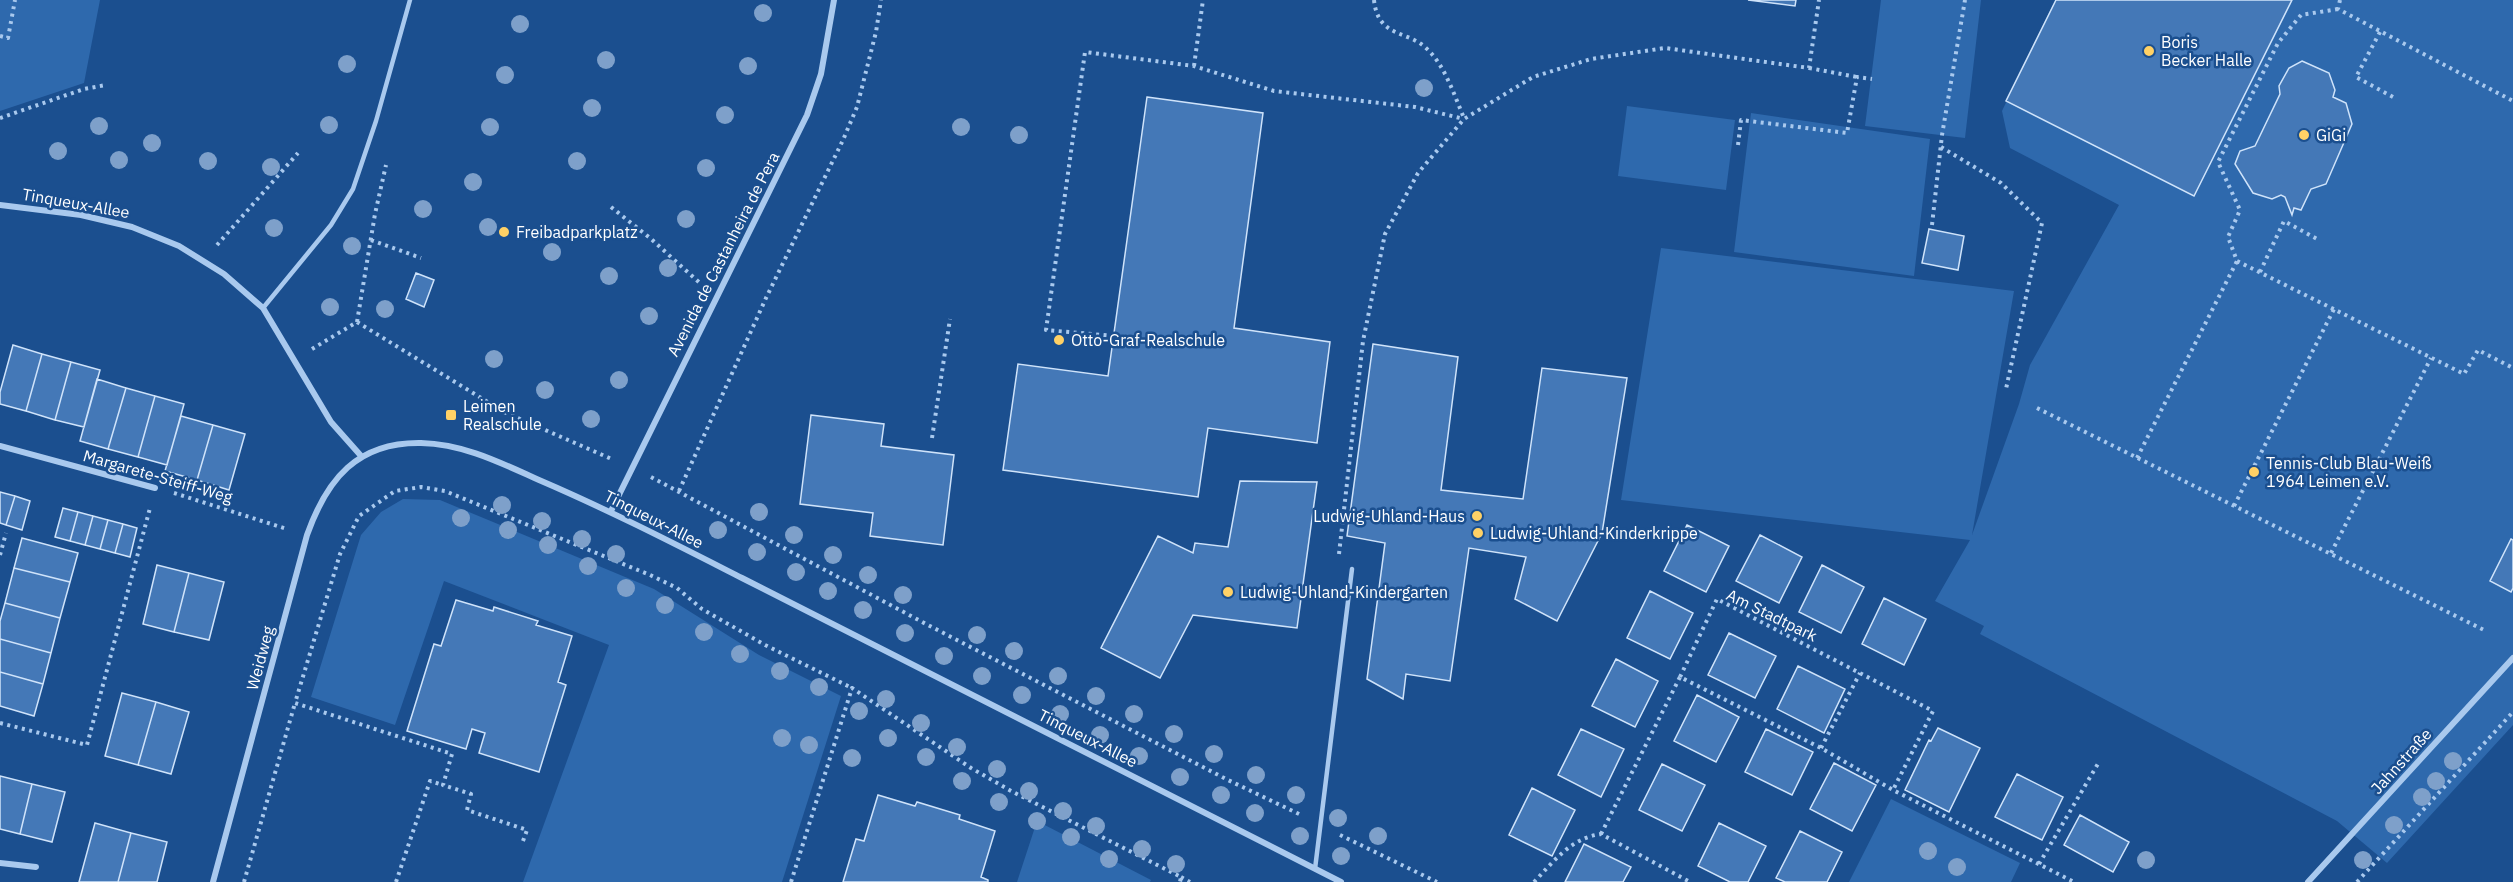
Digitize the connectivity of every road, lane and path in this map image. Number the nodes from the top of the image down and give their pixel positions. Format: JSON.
{"nodes":[{"id":1,"x":15,"y":0,"type":"edge"},
{"id":2,"x":410,"y":0,"type":"edge"},
{"id":3,"x":834,"y":0,"type":"edge"},
{"id":4,"x":881,"y":0,"type":"edge"},
{"id":5,"x":1203,"y":0,"type":"edge"},
{"id":6,"x":1374,"y":0,"type":"edge"},
{"id":7,"x":1819,"y":0,"type":"edge"},
{"id":8,"x":1965,"y":0,"type":"edge"},
{"id":9,"x":2340,"y":0,"type":"edge"},
{"id":10,"x":2338,"y":9,"type":"junction"},
{"id":11,"x":2380,"y":32,"type":"junction"},
{"id":12,"x":0,"y":36,"type":"edge"},
{"id":13,"x":1194,"y":66,"type":"junction"},
{"id":14,"x":1809,"y":68,"type":"junction"},
{"id":15,"x":1857,"y":77,"type":"junction"},
{"id":16,"x":1872,"y":79,"type":"dead end"},
{"id":17,"x":106,"y":85,"type":"dead end"},
{"id":18,"x":2392,"y":97,"type":"dead end"},
{"id":19,"x":2513,"y":101,"type":"edge"},
{"id":20,"x":0,"y":118,"type":"edge"},
{"id":21,"x":1464,"y":118,"type":"junction"},
{"id":22,"x":1738,"y":145,"type":"dead end"},
{"id":23,"x":1941,"y":147,"type":"junction"},
{"id":24,"x":298,"y":153,"type":"dead end"},
{"id":25,"x":387,"y":159,"type":"dead end"},
{"id":26,"x":0,"y":205,"type":"edge"},
{"id":27,"x":611,"y":207,"type":"dead end"},
{"id":28,"x":1932,"y":225,"type":"dead end"},
{"id":29,"x":370,"y":240,"type":"junction"},
{"id":30,"x":2319,"y":240,"type":"dead end"},
{"id":31,"x":421,"y":258,"type":"dead end"},
{"id":32,"x":203,"y":261,"type":"junction"},
{"id":33,"x":2237,"y":261,"type":"junction"},
{"id":34,"x":2260,"y":272,"type":"junction"},
{"id":35,"x":717,"y":298,"type":"junction"},
{"id":36,"x":263,"y":308,"type":"junction"},
{"id":37,"x":2334,"y":309,"type":"junction"},
{"id":38,"x":950,"y":319,"type":"dead end"},
{"id":39,"x":357,"y":322,"type":"junction"},
{"id":40,"x":1114,"y":336,"type":"dead end"},
{"id":41,"x":2431,"y":358,"type":"junction"},
{"id":42,"x":293,"y":360,"type":"junction"},
{"id":43,"x":2513,"y":368,"type":"edge"},
{"id":44,"x":2006,"y":389,"type":"dead end"},
{"id":45,"x":2037,"y":408,"type":"dead end"},
{"id":46,"x":932,"y":438,"type":"dead end"},
{"id":47,"x":0,"y":446,"type":"edge"},
{"id":48,"x":362,"y":457,"type":"junction"},
{"id":49,"x":2137,"y":458,"type":"junction"},
{"id":50,"x":630,"y":468,"type":"junction"},
{"id":51,"x":155,"y":488,"type":"junction"},
{"id":52,"x":679,"y":491,"type":"junction"},
{"id":53,"x":2234,"y":506,"type":"junction"},
{"id":54,"x":611,"y":511,"type":"junction"},
{"id":55,"x":6,"y":534,"type":"dead end"},
{"id":56,"x":307,"y":535,"type":"junction"},
{"id":57,"x":2331,"y":553,"type":"junction"},
{"id":58,"x":0,"y":555,"type":"edge"},
{"id":59,"x":1352,"y":570,"type":"joint"},
{"id":60,"x":2484,"y":630,"type":"dead end"},
{"id":61,"x":2513,"y":658,"type":"edge"},
{"id":62,"x":1860,"y":673,"type":"junction"},
{"id":63,"x":1680,"y":677,"type":"junction"},
{"id":64,"x":852,"y":688,"type":"junction"},
{"id":65,"x":295,"y":703,"type":"junction"},
{"id":66,"x":2513,"y":712,"type":"edge"},
{"id":67,"x":0,"y":723,"type":"edge"},
{"id":68,"x":1821,"y":748,"type":"junction"},
{"id":69,"x":2099,"y":762,"type":"dead end"},
{"id":70,"x":443,"y":785,"type":"junction"},
{"id":71,"x":1893,"y":790,"type":"junction"},
{"id":72,"x":1322,"y":825,"type":"junction"},
{"id":73,"x":1601,"y":834,"type":"junction"},
{"id":74,"x":523,"y":841,"type":"dead end"},
{"id":75,"x":0,"y":863,"type":"edge"},
{"id":76,"x":2039,"y":864,"type":"junction"},
{"id":77,"x":36,"y":867,"type":"dead end"},
{"id":78,"x":1315,"y":869,"type":"junction"},
{"id":79,"x":1181,"y":880,"type":"edge"},
{"id":80,"x":213,"y":882,"type":"edge"},
{"id":81,"x":244,"y":882,"type":"edge"},
{"id":82,"x":396,"y":882,"type":"edge"},
{"id":83,"x":791,"y":882,"type":"edge"},
{"id":84,"x":1190,"y":882,"type":"edge"},
{"id":85,"x":1341,"y":882,"type":"edge"},
{"id":86,"x":1437,"y":882,"type":"edge"},
{"id":87,"x":1534,"y":882,"type":"edge"},
{"id":88,"x":1690,"y":882,"type":"edge"},
{"id":89,"x":2074,"y":882,"type":"edge"},
{"id":90,"x":2308,"y":882,"type":"edge"},
{"id":91,"x":2357,"y":882,"type":"edge"}],
"edges":[{"from":1,"to":12,"type":"path"},
{"from":2,"to":36,"type":"lane"},
{"from":3,"to":35,"type":"street","name":"Avenida de Castanheira de Pera"},
{"from":4,"to":52,"type":"path"},
{"from":5,"to":13,"type":"path"},
{"from":6,"to":21,"type":"path"},
{"from":7,"to":14,"type":"path"},
{"from":8,"to":23,"type":"path"},
{"from":9,"to":10,"type":"path"},
{"from":10,"to":11,"type":"path"},
{"from":10,"to":33,"type":"path"},
{"from":11,"to":18,"type":"path"},
{"from":11,"to":19,"type":"path"},
{"from":13,"to":21,"type":"path"},
{"from":13,"to":40,"type":"path"},
{"from":14,"to":15,"type":"path"},
{"from":14,"to":21,"type":"path"},
{"from":15,"to":16,"type":"path"},
{"from":15,"to":22,"type":"path"},
{"from":17,"to":20,"type":"path"},
{"from":21,"to":59,"type":"path"},
{"from":23,"to":28,"type":"path"},
{"from":23,"to":44,"type":"path"},
{"from":24,"to":32,"type":"path"},
{"from":25,"to":29,"type":"path"},
{"from":26,"to":32,"type":"street","name":"Tinqueux-Allee"},
{"from":27,"to":35,"type":"path"},
{"from":29,"to":31,"type":"path"},
{"from":29,"to":39,"type":"path"},
{"from":30,"to":34,"type":"path"},
{"from":32,"to":36,"type":"street","name":"Tinqueux-Allee"},
{"from":33,"to":34,"type":"path"},
{"from":33,"to":49,"type":"path"},
{"from":34,"to":37,"type":"path"},
{"from":35,"to":50,"type":"street","name":"Avenida de Castanheira de Pera"},
{"from":36,"to":42,"type":"street","name":"Tinqueux-Allee"},
{"from":37,"to":41,"type":"path"},
{"from":37,"to":53,"type":"path"},
{"from":38,"to":46,"type":"path"},
{"from":39,"to":42,"type":"path"},
{"from":39,"to":50,"type":"path"},
{"from":41,"to":43,"type":"path"},
{"from":41,"to":57,"type":"path"},
{"from":42,"to":48,"type":"street","name":"Tinqueux-Allee"},
{"from":45,"to":49,"type":"path"},
{"from":47,"to":51,"type":"street","name":"Margarete-Steiff-Weg"},
{"from":48,"to":54,"type":"street","name":"Tinqueux-Allee"},
{"from":48,"to":56,"type":"street","name":"Weidweg"},
{"from":49,"to":53,"type":"path"},
{"from":50,"to":52,"type":"path"},
{"from":50,"to":54,"type":"street","name":"Avenida de Castanheira de Pera"},
{"from":51,"to":56,"type":"path","name":"Margarete-Steiff-Weg"},
{"from":51,"to":67,"type":"path"},
{"from":52,"to":72,"type":"path"},
{"from":53,"to":57,"type":"path"},
{"from":54,"to":78,"type":"street","name":"Tinqueux-Allee"},
{"from":55,"to":58,"type":"path"},
{"from":56,"to":80,"type":"street","name":"Weidweg"},
{"from":57,"to":60,"type":"path"},
{"from":59,"to":72,"type":"lane"},
{"from":61,"to":90,"type":"street","name":"Jahnstraße"},
{"from":62,"to":63,"type":"path","name":"Am Stadtpark"},
{"from":62,"to":68,"type":"path"},
{"from":62,"to":71,"type":"path","name":"Am Stadtpark"},
{"from":63,"to":68,"type":"path"},
{"from":63,"to":73,"type":"path","name":"Am Stadtpark"},
{"from":64,"to":65,"type":"path"},
{"from":64,"to":79,"type":"path"},
{"from":64,"to":83,"type":"path"},
{"from":65,"to":70,"type":"path"},
{"from":65,"to":81,"type":"path"},
{"from":66,"to":91,"type":"path"},
{"from":68,"to":71,"type":"path"},
{"from":69,"to":76,"type":"path"},
{"from":70,"to":74,"type":"path"},
{"from":70,"to":82,"type":"path"},
{"from":71,"to":76,"type":"path"},
{"from":72,"to":78,"type":"lane"},
{"from":72,"to":86,"type":"path"},
{"from":73,"to":87,"type":"path"},
{"from":73,"to":88,"type":"path"},
{"from":75,"to":77,"type":"street"},
{"from":76,"to":89,"type":"path"},
{"from":78,"to":85,"type":"street","name":"Tinqueux-Allee"},
{"from":79,"to":84,"type":"path"}]}
